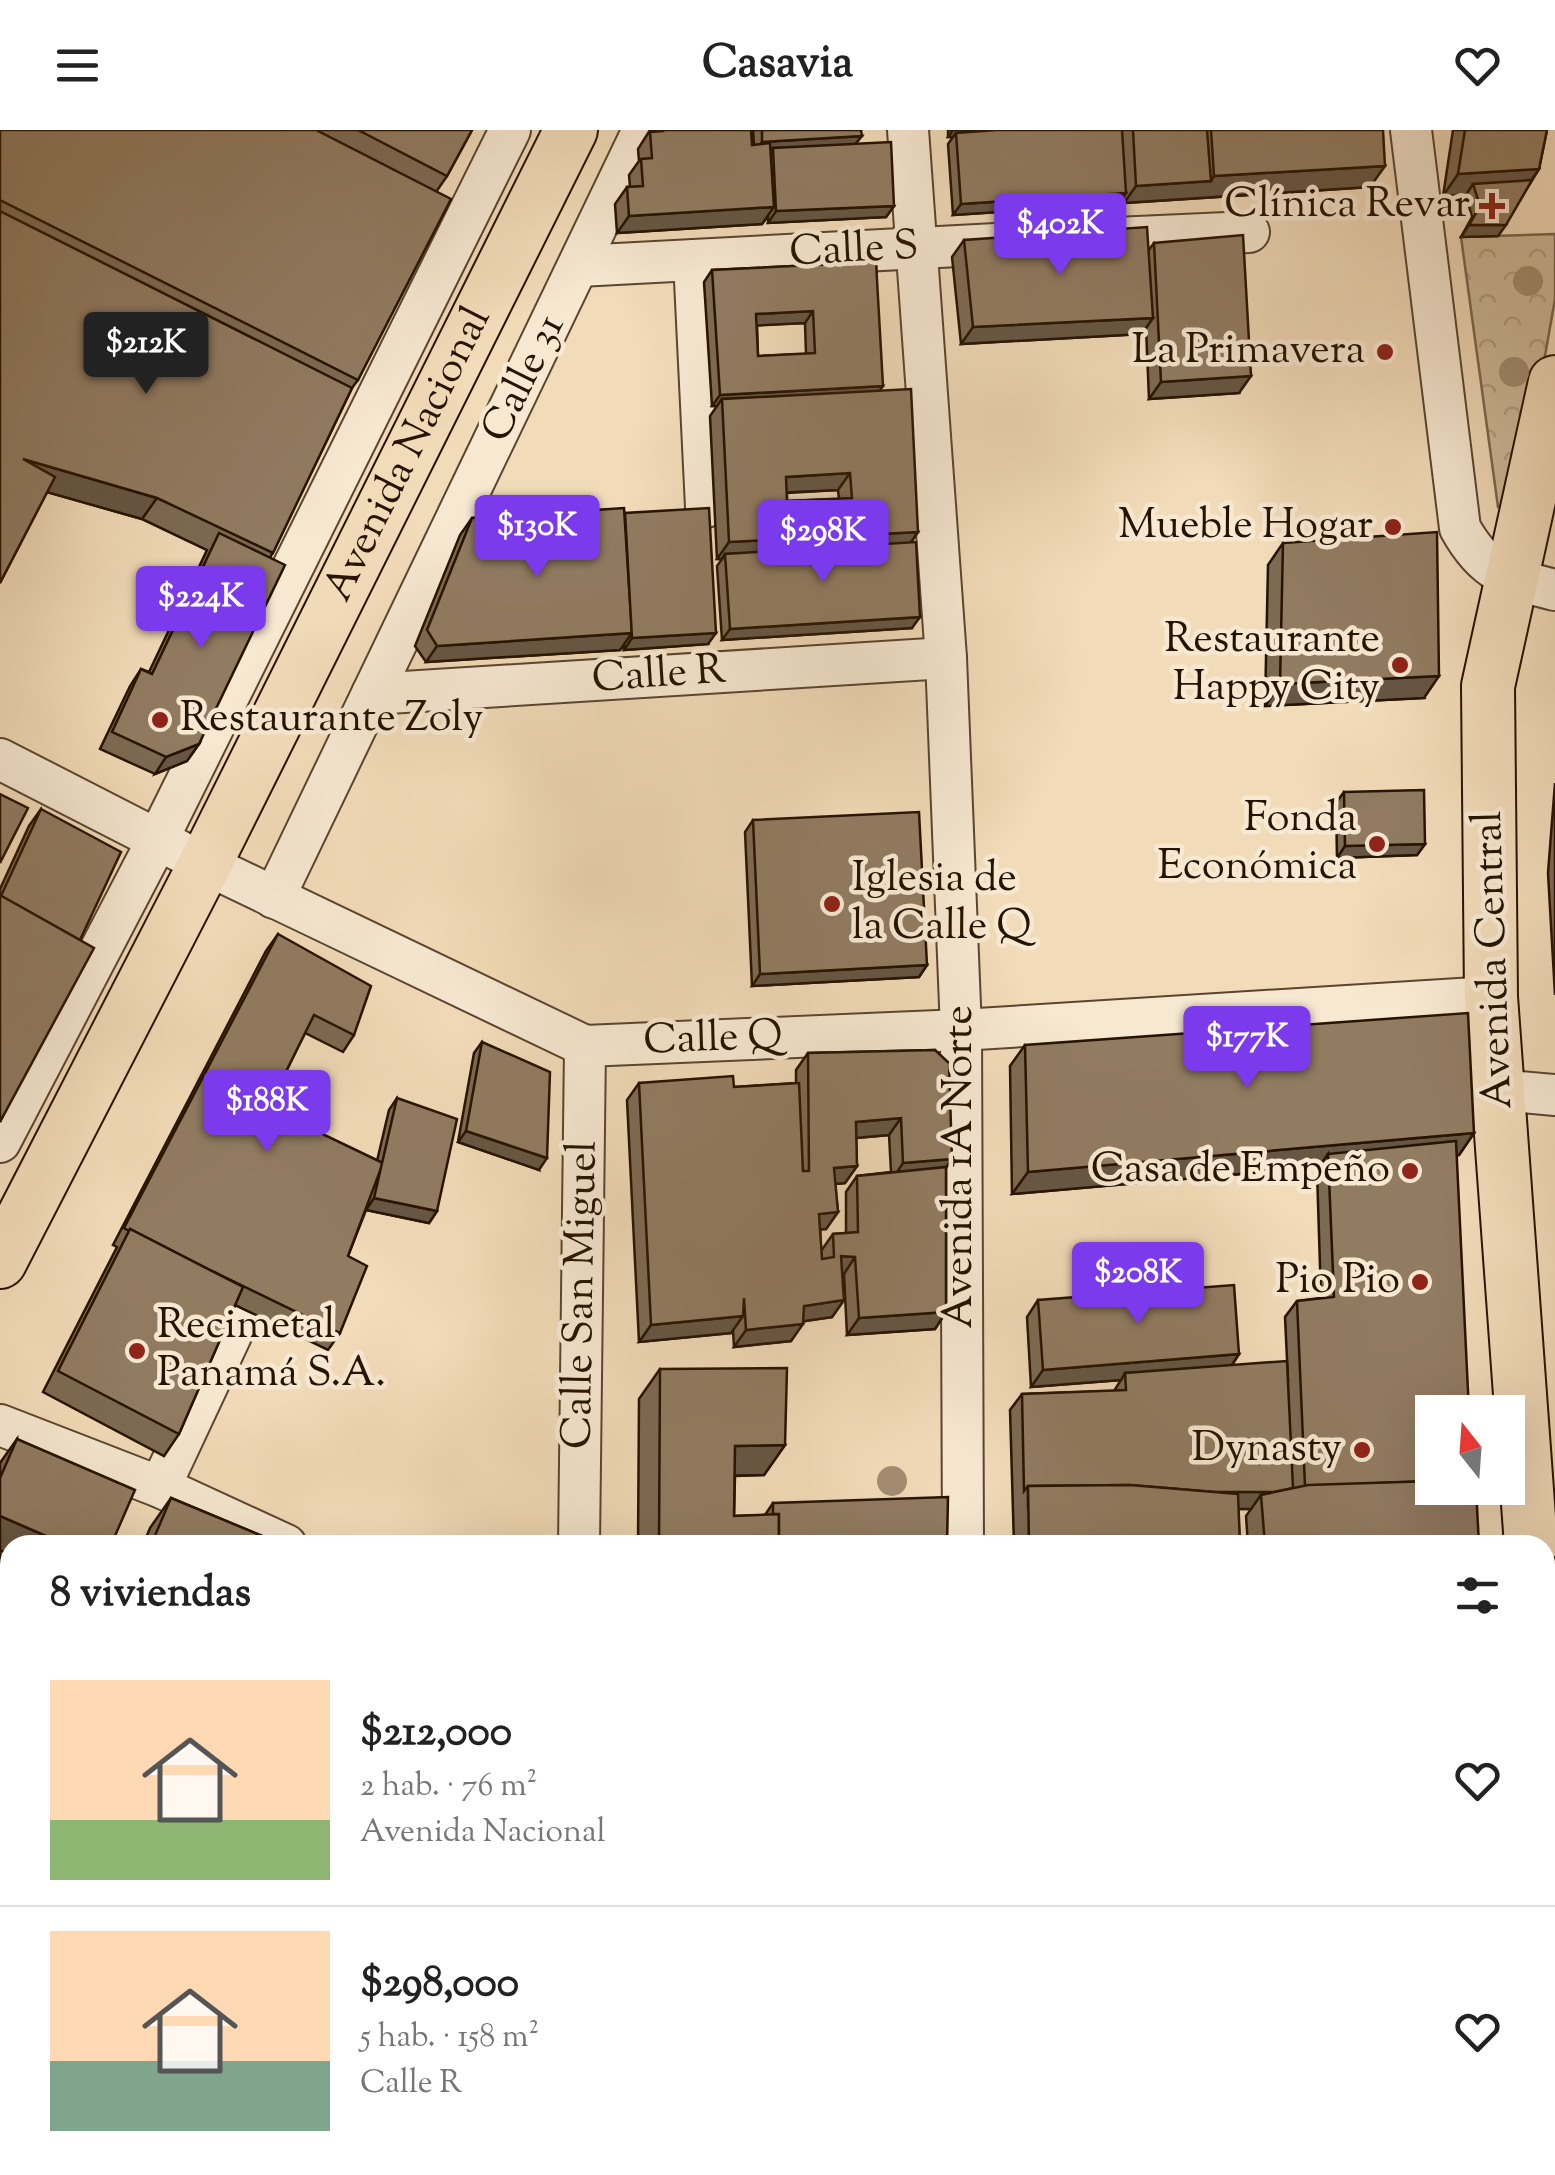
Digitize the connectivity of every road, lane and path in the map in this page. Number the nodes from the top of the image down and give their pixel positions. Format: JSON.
{"nodes":[{"id":1,"x":510,"y":130,"type":"edge"},
{"id":2,"x":571,"y":130,"type":"edge"},
{"id":3,"x":643,"y":130,"type":"edge"},
{"id":4,"x":908,"y":130,"type":"edge"},
{"id":5,"x":1411,"y":130,"type":"edge"},
{"id":6,"x":1249,"y":232,"type":"dead end"},
{"id":7,"x":914,"y":248,"type":"junction"},
{"id":8,"x":694,"y":260,"type":"junction"},
{"id":9,"x":579,"y":266,"type":"junction"},
{"id":10,"x":1555,"y":382,"type":"edge"},
{"id":11,"x":706,"y":507,"type":"edge"},
{"id":12,"x":1533,"y":584,"type":"edge"},
{"id":13,"x":946,"y":658,"type":"junction"},
{"id":14,"x":372,"y":694,"type":"junction"},
{"id":15,"x":0,"y":760,"type":"edge"},
{"id":16,"x":158,"y":840,"type":"junction"},
{"id":17,"x":205,"y":864,"type":"junction"},
{"id":18,"x":274,"y":898,"type":"junction"},
{"id":19,"x":1491,"y":997,"type":"junction"},
{"id":20,"x":961,"y":1030,"type":"junction"},
{"id":21,"x":585,"y":1046,"type":"junction"},
{"id":22,"x":1498,"y":1090,"type":"junction"},
{"id":23,"x":1555,"y":1095,"type":"edge"},
{"id":24,"x":0,"y":1142,"type":"edge"},
{"id":25,"x":0,"y":1262,"type":"edge"},
{"id":26,"x":240,"y":1316,"type":"edge"},
{"id":27,"x":0,"y":1425,"type":"edge"},
{"id":28,"x":160,"y":1487,"type":"junction"},
{"id":29,"x":1538,"y":1520,"type":"edge"},
{"id":30,"x":264,"y":1535,"type":"edge"},
{"id":31,"x":579,"y":1535,"type":"edge"},
{"id":32,"x":962,"y":1535,"type":"edge"}],
"edges":[{"from":1,"to":16,"type":"street","name":"Avenida Nacional"},
{"from":2,"to":17,"type":"main road","name":"Avenida Nacional"},
{"from":3,"to":9,"type":"street","name":"Calle 31"},
{"from":4,"to":7,"type":"street","name":"Avenida 1A Norte"},
{"from":5,"to":12,"type":"street"},
{"from":6,"to":7,"type":"street","name":"Calle S"},
{"from":7,"to":8,"type":"street","name":"Calle S"},
{"from":7,"to":13,"type":"street","name":"Avenida 1A Norte"},
{"from":8,"to":9,"type":"street","name":"Calle S"},
{"from":8,"to":11,"type":"street"},
{"from":9,"to":14,"type":"street","name":"Calle 31"},
{"from":10,"to":12,"type":"main road","name":"Avenida Central"},
{"from":12,"to":19,"type":"main road","name":"Avenida Central"},
{"from":13,"to":14,"type":"street","name":"Calle R"},
{"from":13,"to":20,"type":"street","name":"Avenida 1A Norte"},
{"from":14,"to":18,"type":"street","name":"Calle 31"},
{"from":15,"to":16,"type":"street","name":"Calle Q"},
{"from":16,"to":17,"type":"street","name":"Calle Q"},
{"from":16,"to":24,"type":"street","name":"Avenida Nacional"},
{"from":17,"to":18,"type":"street","name":"Calle Q"},
{"from":17,"to":25,"type":"main road","name":"Avenida Nacional"},
{"from":18,"to":21,"type":"street","name":"Calle Q"},
{"from":19,"to":20,"type":"street","name":"Calle Q"},
{"from":19,"to":22,"type":"main road","name":"Avenida Central"},
{"from":20,"to":21,"type":"street","name":"Calle Q"},
{"from":20,"to":32,"type":"street","name":"Avenida 1A Norte"},
{"from":21,"to":31,"type":"street","name":"Calle San Miguel"},
{"from":22,"to":23,"type":"street"},
{"from":22,"to":29,"type":"main road","name":"Avenida Central"},
{"from":26,"to":28,"type":"street"},
{"from":27,"to":28,"type":"street"},
{"from":28,"to":30,"type":"street"}]}
